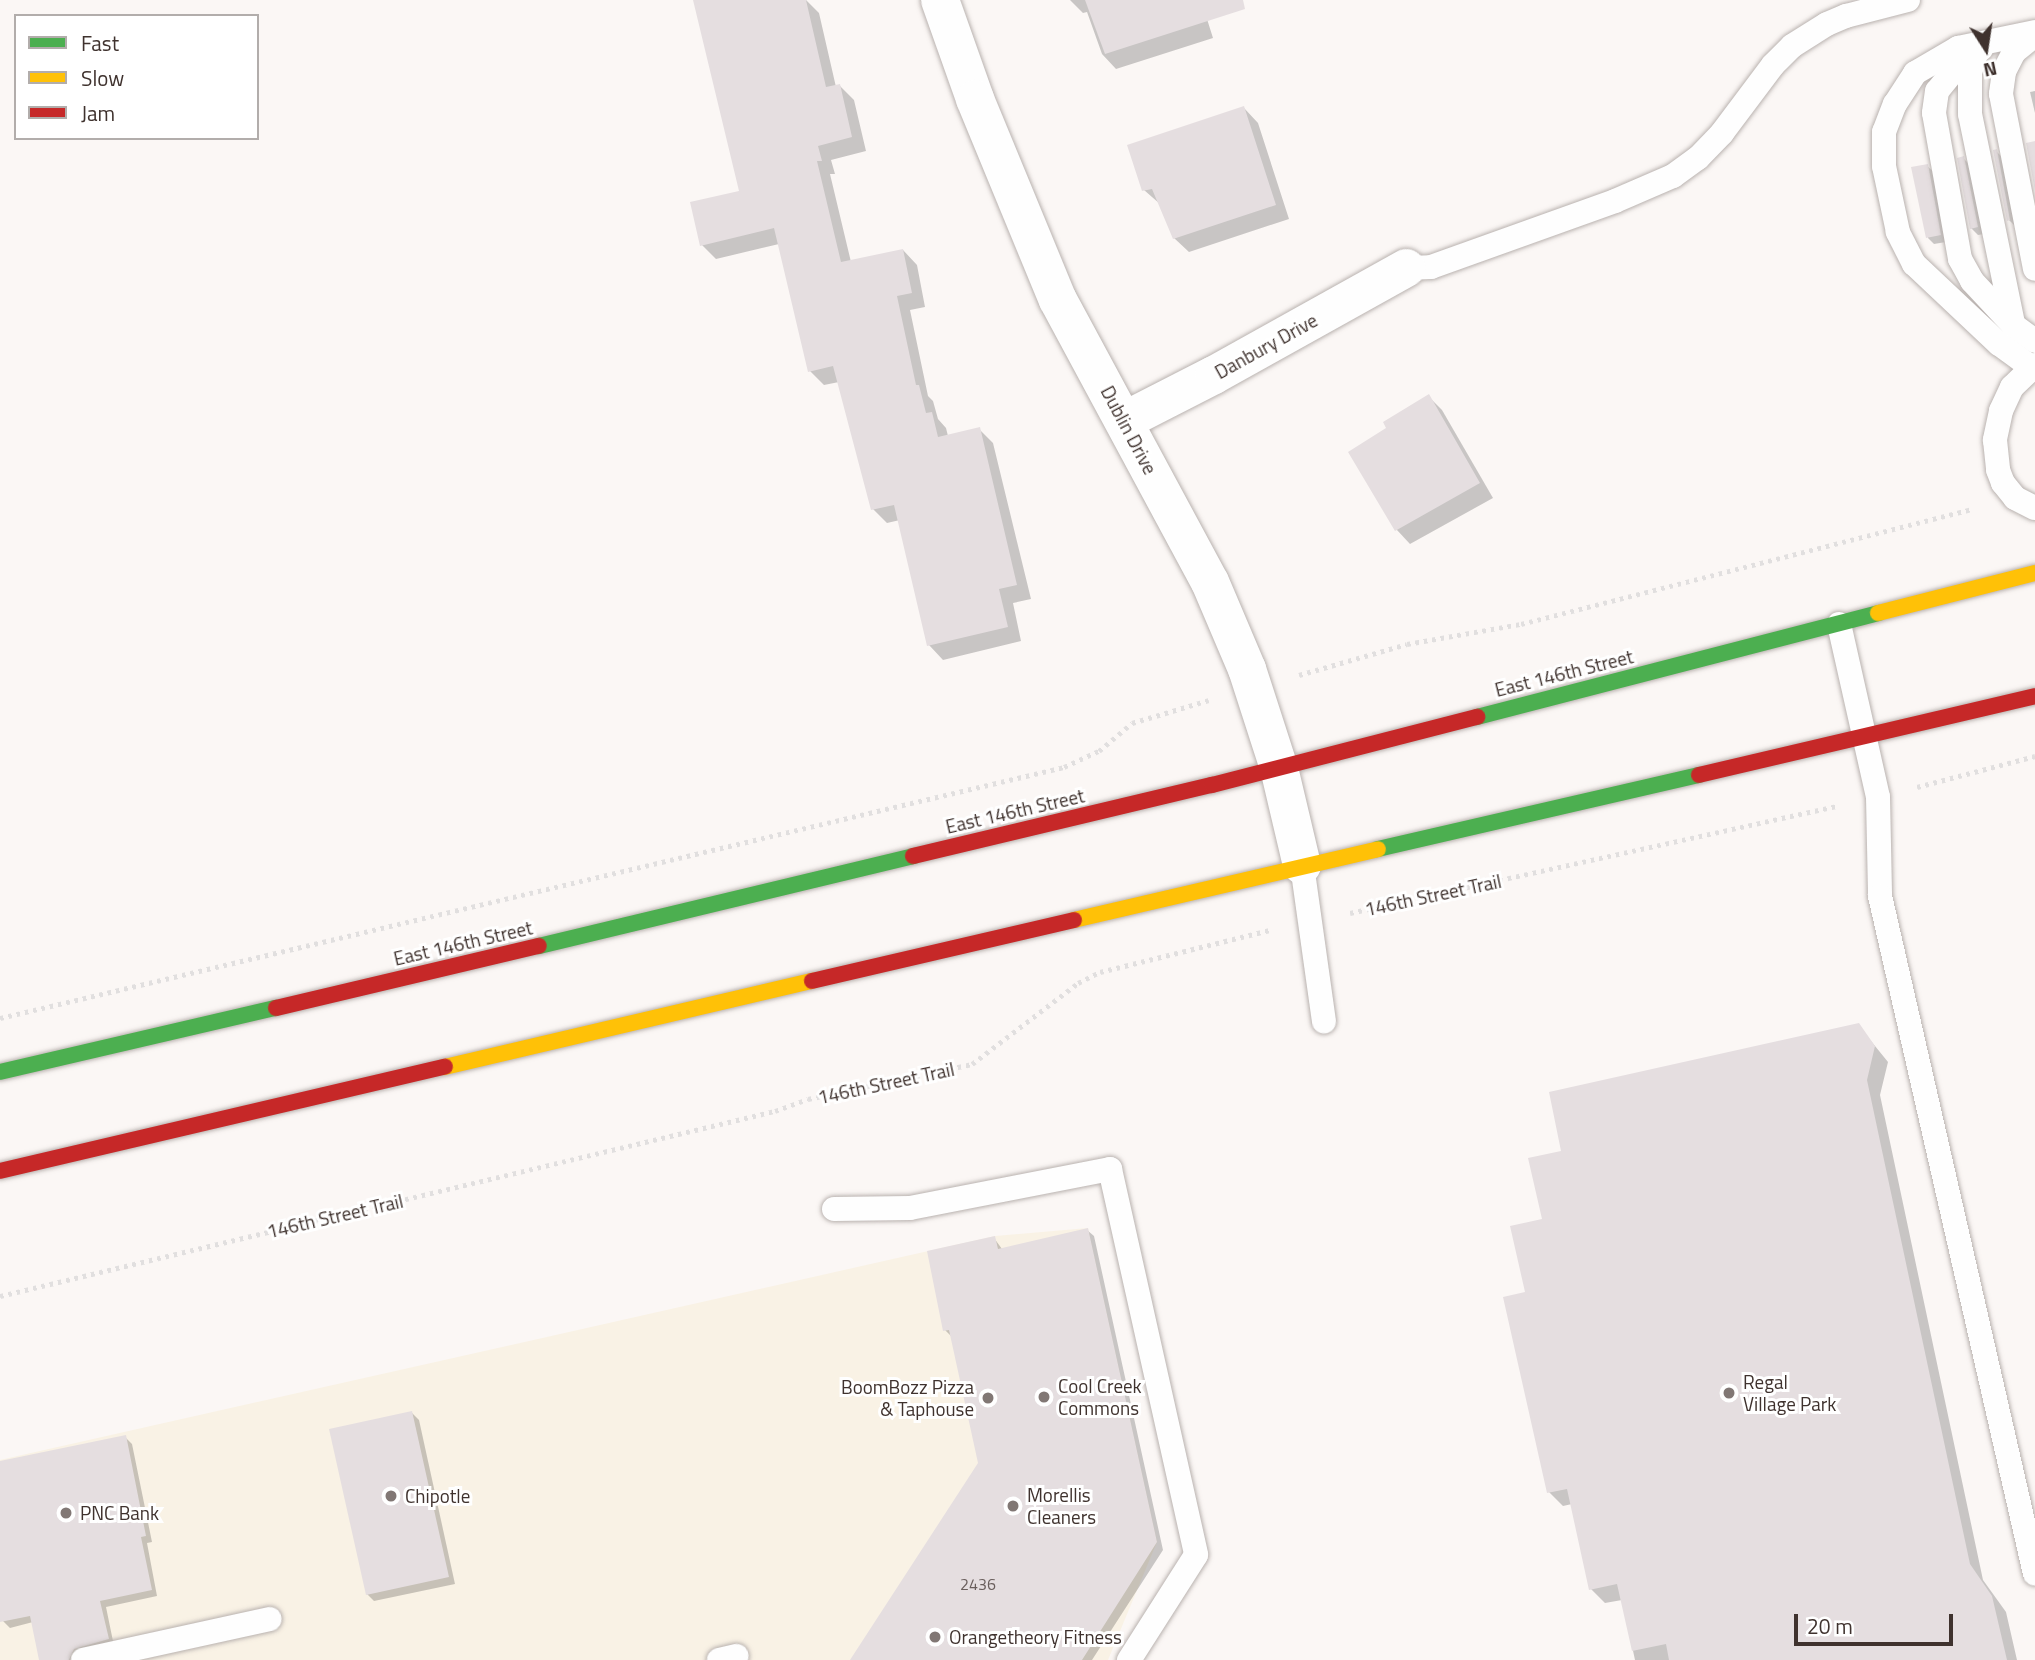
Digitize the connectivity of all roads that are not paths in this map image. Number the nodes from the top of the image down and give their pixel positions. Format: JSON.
{"nodes":[{"id":1,"x":940,"y":0,"type":"edge"},
{"id":2,"x":1909,"y":0,"type":"edge"},
{"id":3,"x":2035,"y":33,"type":"edge"},
{"id":4,"x":1984,"y":47,"type":"junction"},
{"id":5,"x":1406,"y":268,"type":"joint"},
{"id":6,"x":2035,"y":269,"type":"edge"},
{"id":7,"x":2013,"y":325,"type":"junction"},
{"id":8,"x":2035,"y":341,"type":"edge"},
{"id":9,"x":2033,"y":366,"type":"edge"},
{"id":10,"x":1124,"y":421,"type":"junction"},
{"id":11,"x":2025,"y":503,"type":"edge"},
{"id":12,"x":2035,"y":573,"type":"edge"},
{"id":13,"x":1839,"y":624,"type":"junction"},
{"id":14,"x":2035,"y":696,"type":"edge"},
{"id":15,"x":1864,"y":737,"type":"junction"},
{"id":16,"x":1279,"y":768,"type":"junction"},
{"id":17,"x":1302,"y":865,"type":"junction"},
{"id":18,"x":1324,"y":1021,"type":"dead end"},
{"id":19,"x":0,"y":1072,"type":"edge"},
{"id":20,"x":0,"y":1171,"type":"edge"},
{"id":21,"x":834,"y":1209,"type":"dead end"},
{"id":22,"x":2035,"y":1574,"type":"edge"},
{"id":23,"x":270,"y":1619,"type":"dead end"},
{"id":24,"x":83,"y":1660,"type":"edge"},
{"id":25,"x":1129,"y":1660,"type":"edge"}],
"edges":[{"from":1,"to":10,"type":"street","name":"Dublin Drive"},
{"from":2,"to":5,"type":"lane"},
{"from":3,"to":4,"type":"lane"},
{"from":3,"to":6,"type":"lane"},
{"from":4,"to":7,"type":"lane"},
{"from":4,"to":7,"type":"lane"},
{"from":4,"to":9,"type":"lane"},
{"from":5,"to":10,"type":"street","name":"Danbury Drive"},
{"from":7,"to":8,"type":"lane"},
{"from":9,"to":11,"type":"lane"},
{"from":10,"to":16,"type":"street","name":"Dublin Drive"},
{"from":12,"to":13,"type":"main road","name":"East 146th Street"},
{"from":13,"to":15,"type":"lane"},
{"from":13,"to":16,"type":"main road","name":"East 146th Street"},
{"from":14,"to":15,"type":"main road"},
{"from":15,"to":17,"type":"main road"},
{"from":15,"to":22,"type":"lane"},
{"from":16,"to":17,"type":"street","name":"Dublin Drive"},
{"from":16,"to":19,"type":"main road","name":"East 146th Street"},
{"from":17,"to":18,"type":"lane"},
{"from":17,"to":20,"type":"main road"},
{"from":21,"to":25,"type":"lane"},
{"from":23,"to":24,"type":"lane"}]}
